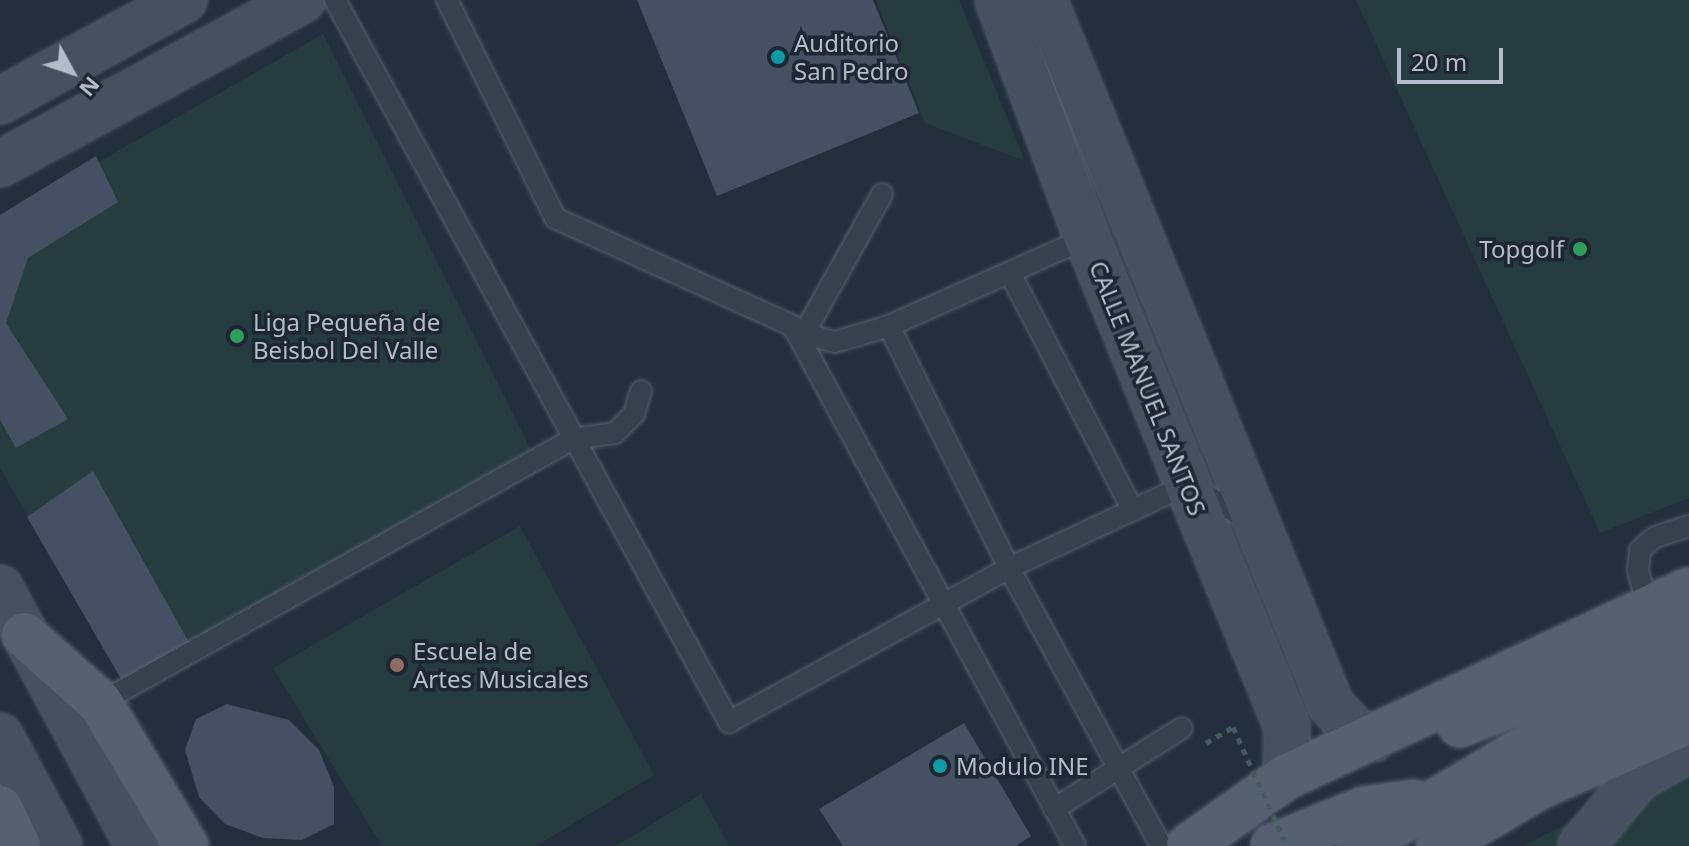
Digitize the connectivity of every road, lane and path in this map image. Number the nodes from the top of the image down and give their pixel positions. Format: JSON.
{"nodes":[{"id":1,"x":184,"y":0,"type":"edge"},
{"id":2,"x":302,"y":0,"type":"edge"},
{"id":3,"x":335,"y":0,"type":"edge"},
{"id":4,"x":447,"y":0,"type":"edge"},
{"id":5,"x":998,"y":0,"type":"edge"},
{"id":6,"x":1044,"y":0,"type":"edge"},
{"id":7,"x":0,"y":101,"type":"edge"},
{"id":8,"x":0,"y":164,"type":"edge"},
{"id":9,"x":882,"y":194,"type":"dead end"},
{"id":10,"x":1087,"y":238,"type":"junction"},
{"id":11,"x":1011,"y":275,"type":"junction"},
{"id":12,"x":889,"y":326,"type":"junction"},
{"id":13,"x":799,"y":330,"type":"junction"},
{"id":14,"x":641,"y":391,"type":"dead end"},
{"id":15,"x":573,"y":439,"type":"junction"},
{"id":16,"x":1188,"y":484,"type":"junction"},
{"id":17,"x":1133,"y":510,"type":"junction"},
{"id":18,"x":1255,"y":525,"type":"junction"},
{"id":19,"x":1689,"y":526,"type":"edge"},
{"id":20,"x":1009,"y":568,"type":"junction"},
{"id":21,"x":0,"y":588,"type":"edge"},
{"id":22,"x":1689,"y":590,"type":"edge"},
{"id":23,"x":1648,"y":606,"type":"junction"},
{"id":24,"x":942,"y":608,"type":"junction"},
{"id":25,"x":24,"y":635,"type":"junction"},
{"id":26,"x":1689,"y":635,"type":"edge"},
{"id":27,"x":1689,"y":678,"type":"edge"},
{"id":28,"x":100,"y":703,"type":"junction"},
{"id":29,"x":1689,"y":721,"type":"edge"},
{"id":30,"x":1233,"y":727,"type":"dead end"},
{"id":31,"x":1182,"y":728,"type":"dead end"},
{"id":32,"x":0,"y":736,"type":"edge"},
{"id":33,"x":1373,"y":739,"type":"junction"},
{"id":34,"x":1689,"y":749,"type":"edge"},
{"id":35,"x":1116,"y":769,"type":"junction"},
{"id":36,"x":1286,"y":777,"type":"junction"},
{"id":37,"x":1436,"y":798,"type":"junction"},
{"id":38,"x":0,"y":808,"type":"edge"},
{"id":39,"x":1054,"y":809,"type":"junction"},
{"id":40,"x":18,"y":846,"type":"edge"},
{"id":41,"x":59,"y":846,"type":"edge"},
{"id":42,"x":139,"y":846,"type":"edge"},
{"id":43,"x":186,"y":846,"type":"edge"},
{"id":44,"x":1075,"y":846,"type":"edge"},
{"id":45,"x":1161,"y":846,"type":"edge"},
{"id":46,"x":1189,"y":846,"type":"edge"},
{"id":47,"x":1273,"y":846,"type":"edge"},
{"id":48,"x":1287,"y":846,"type":"edge"},
{"id":49,"x":1360,"y":846,"type":"edge"},
{"id":50,"x":1439,"y":846,"type":"edge"},
{"id":51,"x":1581,"y":846,"type":"edge"}],
"edges":[{"from":1,"to":7,"type":"street"},
{"from":2,"to":8,"type":"street"},
{"from":3,"to":15,"type":"lane"},
{"from":4,"to":13,"type":"lane"},
{"from":5,"to":10,"type":"street","name":"CALLE MANUEL SANTOS"},
{"from":6,"to":18,"type":"street","name":"CALLE MANUEL SANTOS"},
{"from":9,"to":13,"type":"lane"},
{"from":10,"to":11,"type":"lane"},
{"from":10,"to":16,"type":"street","name":"CALLE MANUEL SANTOS"},
{"from":11,"to":12,"type":"lane"},
{"from":11,"to":17,"type":"lane"},
{"from":12,"to":13,"type":"lane"},
{"from":12,"to":20,"type":"lane"},
{"from":13,"to":24,"type":"lane"},
{"from":14,"to":15,"type":"lane"},
{"from":15,"to":24,"type":"lane"},
{"from":15,"to":28,"type":"lane"},
{"from":16,"to":17,"type":"lane"},
{"from":16,"to":18,"type":"lane"},
{"from":16,"to":36,"type":"street","name":"CALLE MANUEL SANTOS"},
{"from":17,"to":20,"type":"lane"},
{"from":18,"to":33,"type":"street","name":"CALLE MANUEL SANTOS"},
{"from":19,"to":23,"type":"lane"},
{"from":20,"to":24,"type":"lane"},
{"from":20,"to":35,"type":"lane"},
{"from":21,"to":25,"type":"street"},
{"from":22,"to":23,"type":"main road"},
{"from":23,"to":33,"type":"main road"},
{"from":24,"to":39,"type":"lane"},
{"from":25,"to":28,"type":"main road"},
{"from":25,"to":42,"type":"street"},
{"from":26,"to":46,"type":"main road"},
{"from":27,"to":37,"type":"main road"},
{"from":28,"to":43,"type":"main road"},
{"from":29,"to":50,"type":"main road"},
{"from":30,"to":48,"type":"path","bridge":true},
{"from":31,"to":35,"type":"lane"},
{"from":32,"to":41,"type":"street"},
{"from":33,"to":36,"type":"main road"},
{"from":34,"to":51,"type":"street"},
{"from":35,"to":39,"type":"lane"},
{"from":35,"to":45,"type":"lane"},
{"from":36,"to":46,"type":"main road"},
{"from":37,"to":47,"type":"main road"},
{"from":37,"to":49,"type":"main road"},
{"from":38,"to":40,"type":"main road"},
{"from":39,"to":44,"type":"lane"}]}
